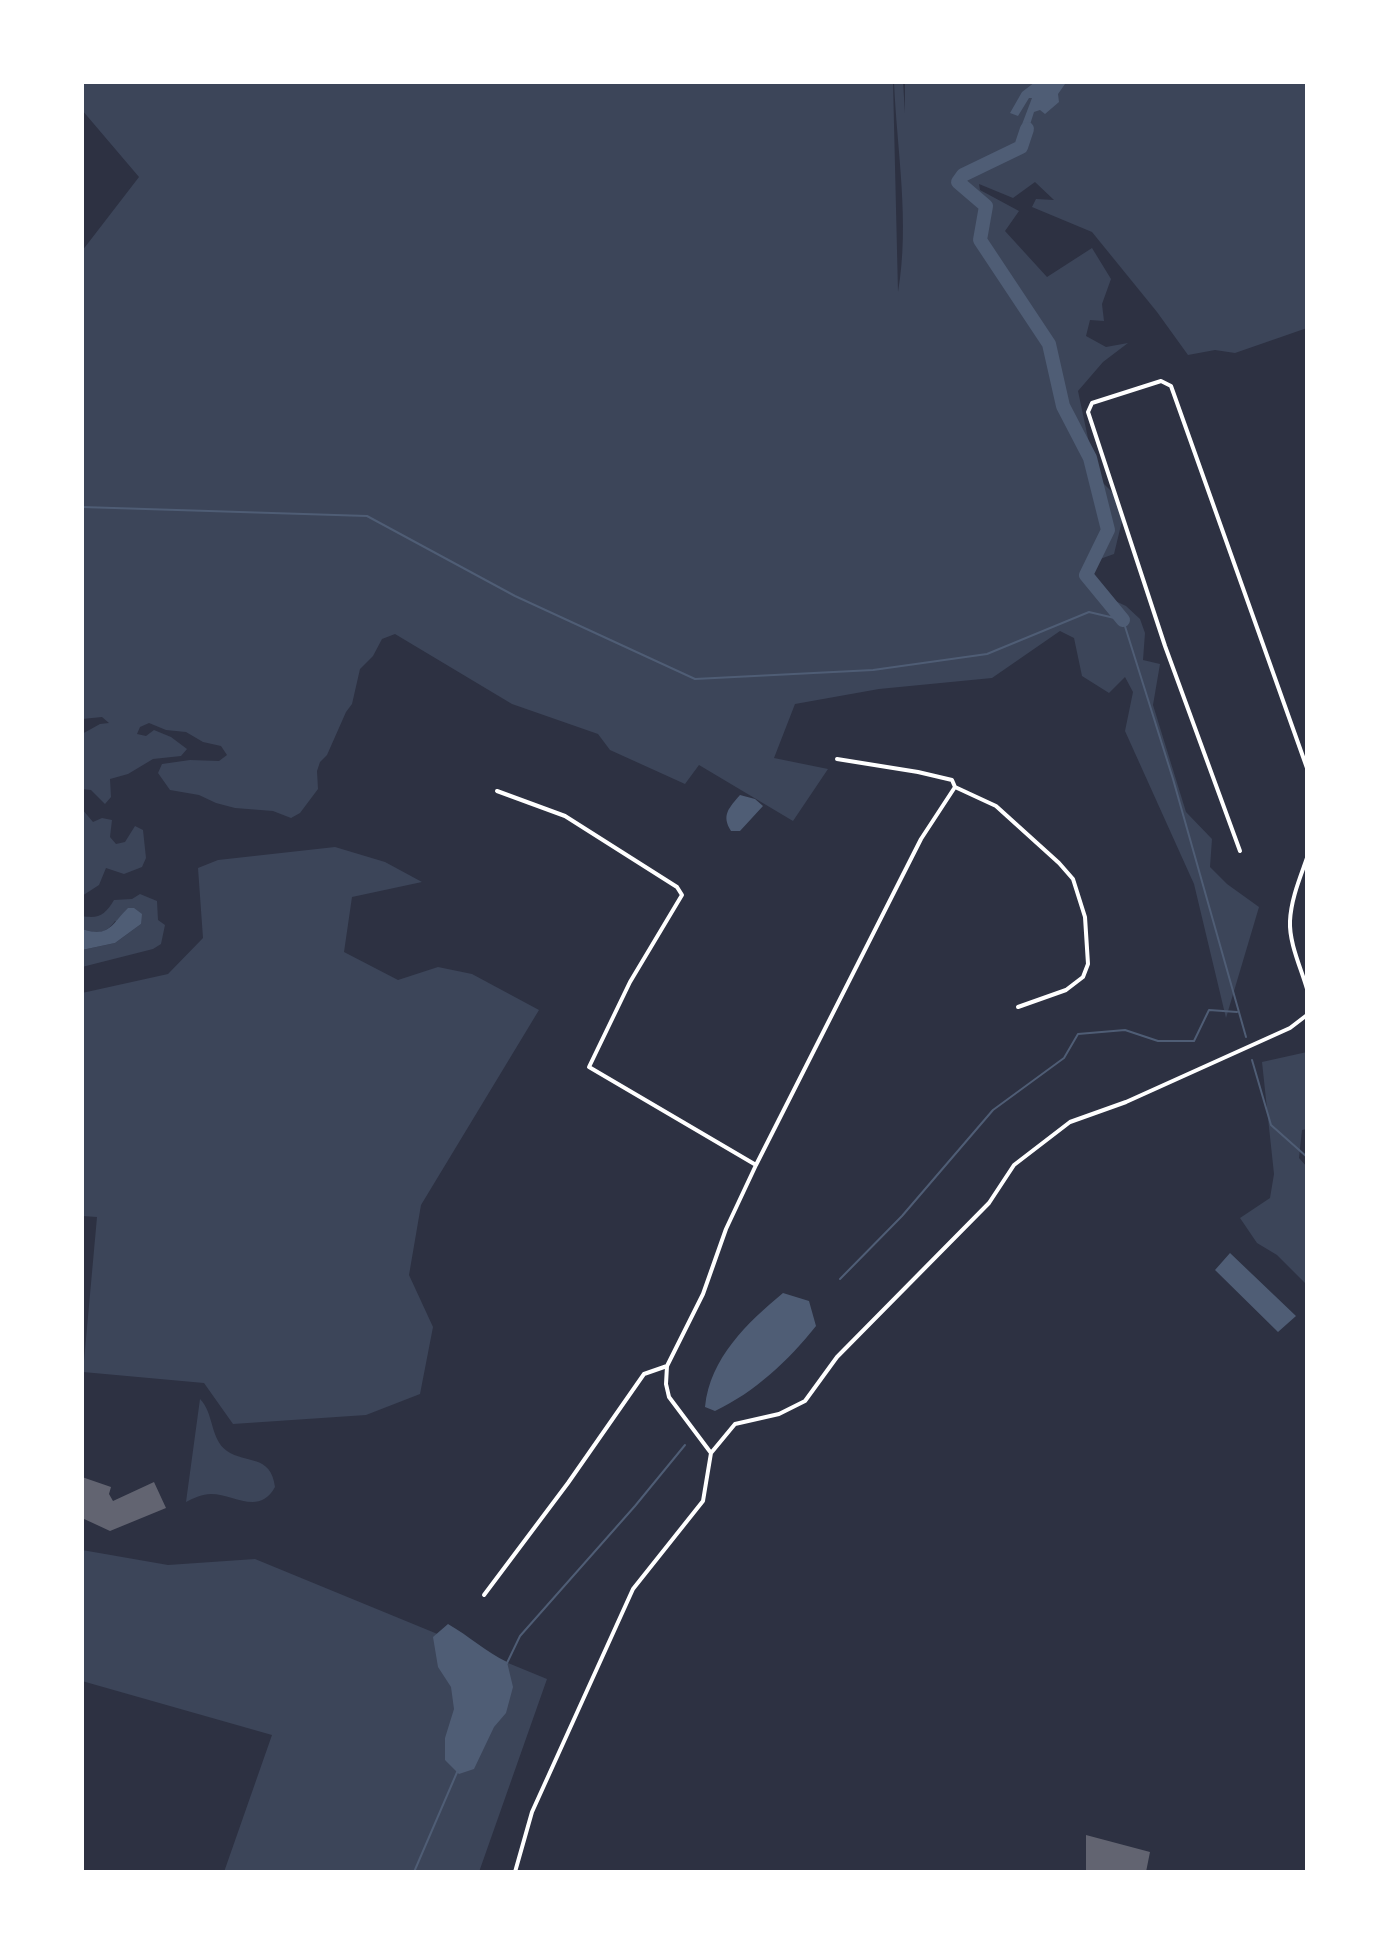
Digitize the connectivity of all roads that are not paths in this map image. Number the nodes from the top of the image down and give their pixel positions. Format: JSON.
{"nodes":[{"id":1,"x":837,"y":759,"type":"dead end"},
{"id":2,"x":1307,"y":768,"type":"edge"},
{"id":3,"x":955,"y":787,"type":"junction"},
{"id":4,"x":497,"y":791,"type":"dead end"},
{"id":5,"x":1240,"y":851,"type":"dead end"},
{"id":6,"x":1307,"y":858,"type":"edge"},
{"id":7,"x":1307,"y":989,"type":"edge"},
{"id":8,"x":1018,"y":1007,"type":"dead end"},
{"id":9,"x":1307,"y":1015,"type":"edge"},
{"id":10,"x":756,"y":1165,"type":"junction"},
{"id":11,"x":667,"y":1366,"type":"junction"},
{"id":12,"x":711,"y":1453,"type":"junction"},
{"id":13,"x":484,"y":1595,"type":"dead end"},
{"id":14,"x":515,"y":1872,"type":"edge"}],
"edges":[{"from":1,"to":3,"type":"street"},
{"from":2,"to":5,"type":"street"},
{"from":3,"to":8,"type":"street"},
{"from":3,"to":10,"type":"street"},
{"from":4,"to":10,"type":"street"},
{"from":6,"to":7,"type":"street"},
{"from":9,"to":12,"type":"street"},
{"from":10,"to":11,"type":"street"},
{"from":11,"to":12,"type":"street"},
{"from":11,"to":13,"type":"street"},
{"from":12,"to":14,"type":"street"}]}
